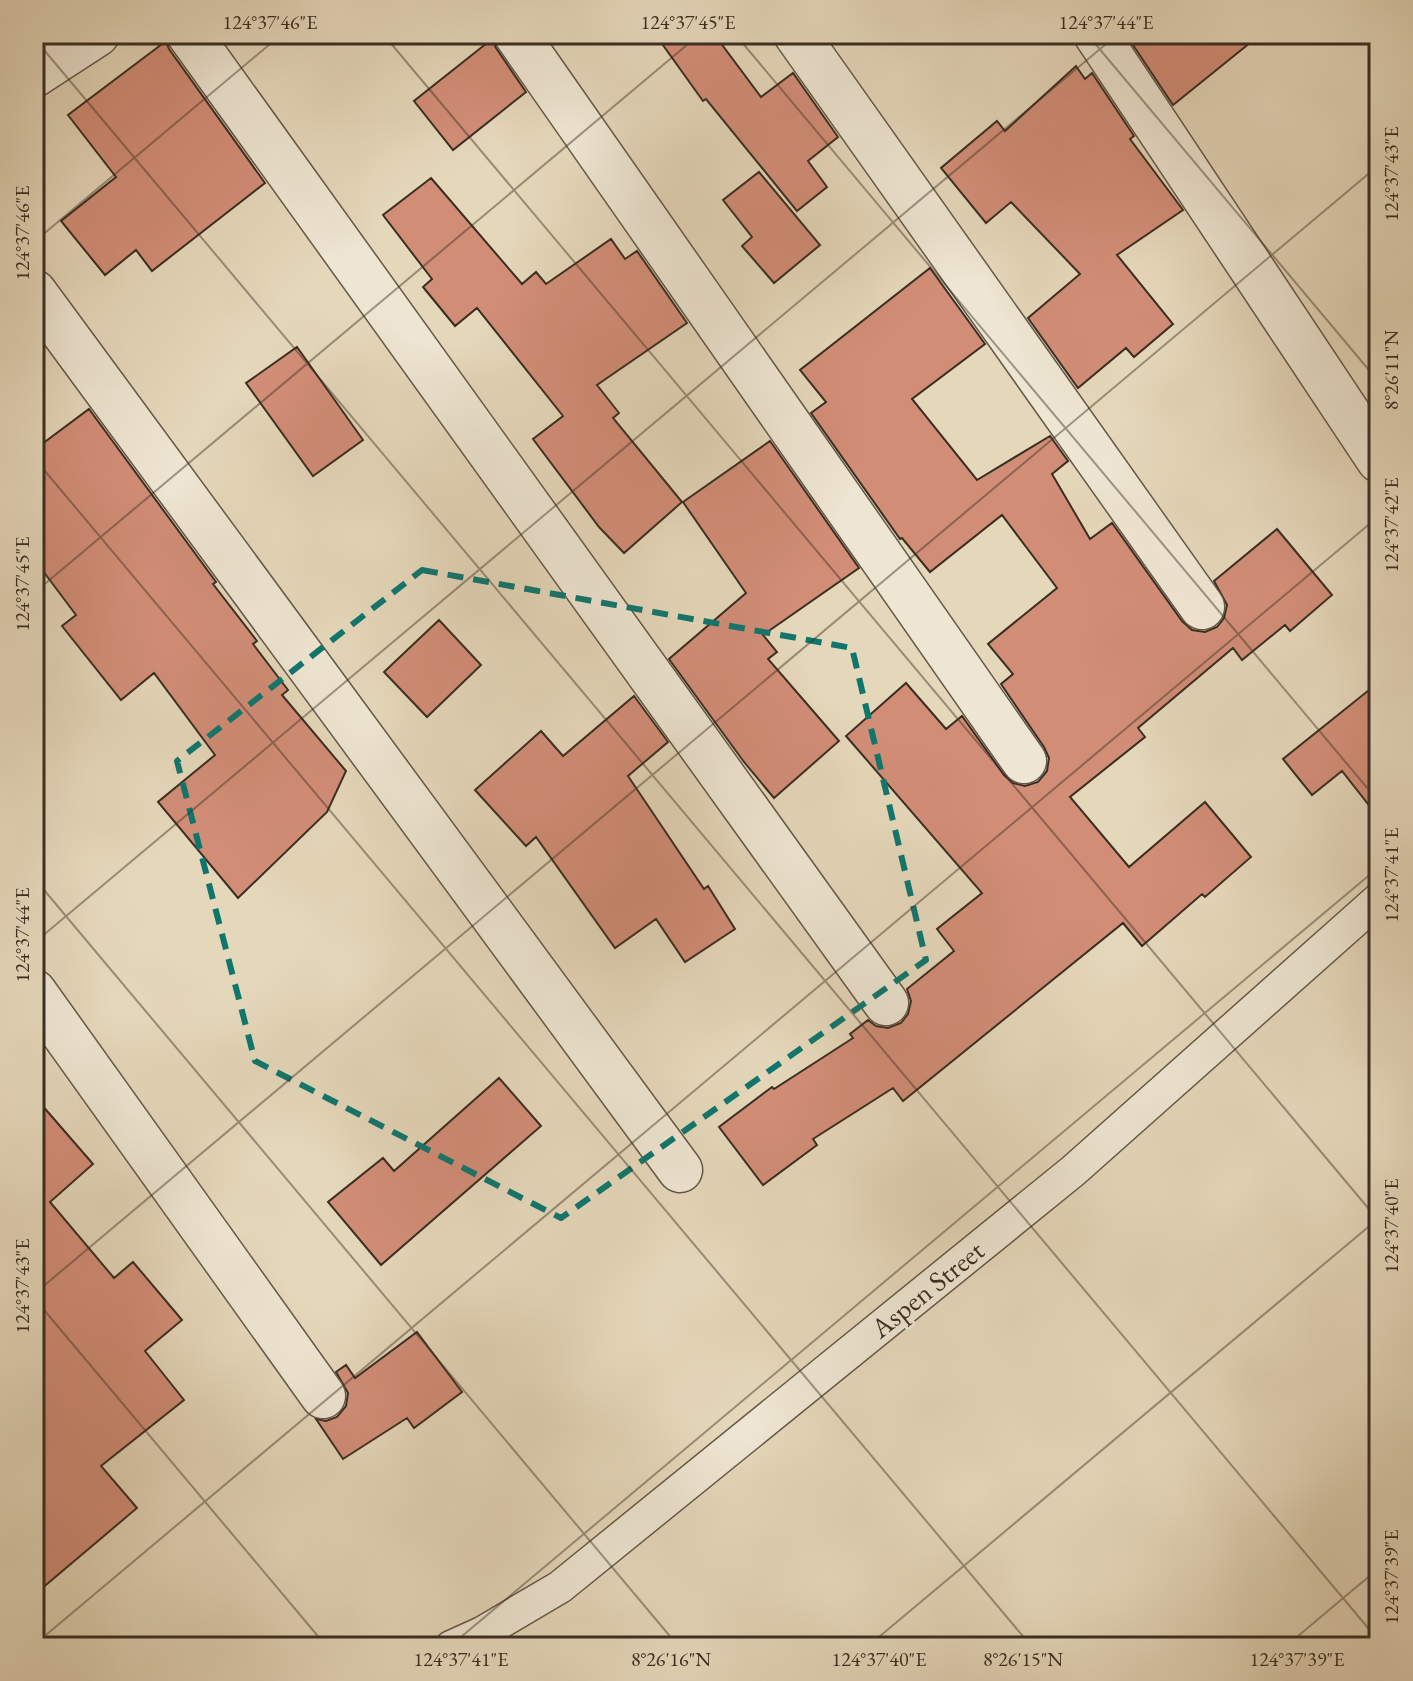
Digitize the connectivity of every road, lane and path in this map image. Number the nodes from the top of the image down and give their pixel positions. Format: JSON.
{"nodes":[{"id":1,"x":97,"y":34,"type":"edge"},
{"id":2,"x":189,"y":34,"type":"edge"},
{"id":3,"x":516,"y":34,"type":"edge"},
{"id":4,"x":796,"y":34,"type":"edge"},
{"id":5,"x":1096,"y":34,"type":"edge"},
{"id":6,"x":34,"y":75,"type":"edge"},
{"id":7,"x":34,"y":292,"type":"edge"},
{"id":8,"x":1379,"y":460,"type":"edge"},
{"id":9,"x":1202,"y":607,"type":"dead end"},
{"id":10,"x":1024,"y":761,"type":"dead end"},
{"id":11,"x":1379,"y":899,"type":"edge"},
{"id":12,"x":34,"y":992,"type":"edge"},
{"id":13,"x":886,"y":1003,"type":"dead end"},
{"id":14,"x":680,"y":1170,"type":"dead end"},
{"id":15,"x":323,"y":1396,"type":"dead end"},
{"id":16,"x":451,"y":1647,"type":"edge"}],
"edges":[{"from":1,"to":6,"type":"street"},
{"from":2,"to":13,"type":"street"},
{"from":3,"to":10,"type":"street"},
{"from":4,"to":9,"type":"street"},
{"from":5,"to":8,"type":"street"},
{"from":7,"to":14,"type":"street"},
{"from":11,"to":16,"type":"lane","name":"Aspen Street"},
{"from":12,"to":15,"type":"street"}]}
